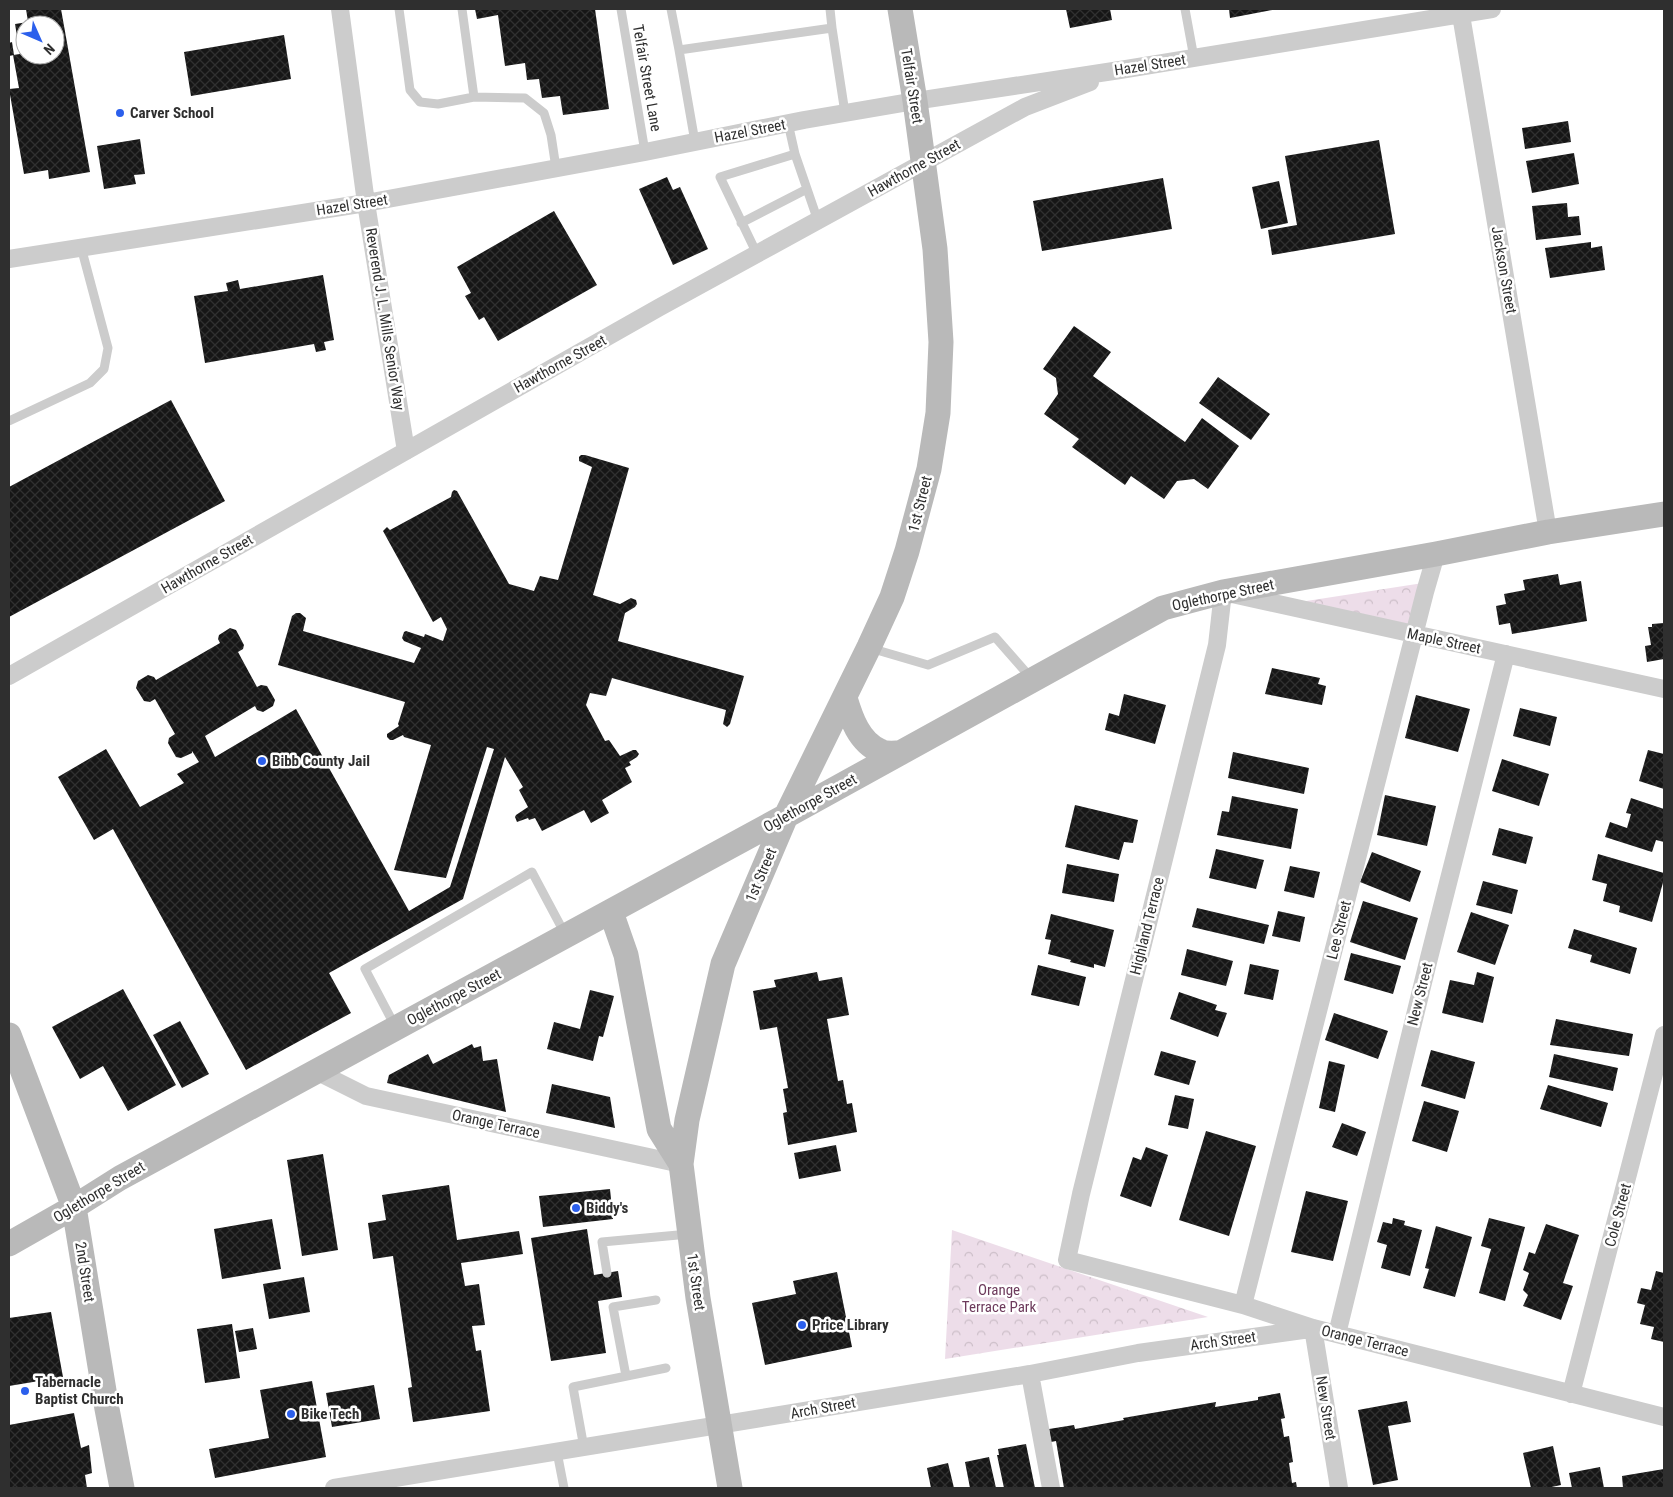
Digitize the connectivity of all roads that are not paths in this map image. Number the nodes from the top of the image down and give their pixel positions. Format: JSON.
{"nodes":[{"id":1,"x":340,"y":9,"type":"edge"},
{"id":2,"x":399,"y":9,"type":"edge"},
{"id":3,"x":462,"y":9,"type":"edge"},
{"id":4,"x":621,"y":9,"type":"edge"},
{"id":5,"x":671,"y":9,"type":"edge"},
{"id":6,"x":830,"y":9,"type":"edge"},
{"id":7,"x":900,"y":9,"type":"edge"},
{"id":8,"x":1185,"y":9,"type":"edge"},
{"id":9,"x":1492,"y":9,"type":"edge"},
{"id":10,"x":1460,"y":12,"type":"edge"},
{"id":11,"x":832,"y":28,"type":"junction"},
{"id":12,"x":679,"y":50,"type":"junction"},
{"id":13,"x":1194,"y":58,"type":"junction"},
{"id":14,"x":1120,"y":70,"type":"junction"},
{"id":15,"x":474,"y":97,"type":"junction"},
{"id":16,"x":915,"y":101,"type":"junction"},
{"id":17,"x":845,"y":113,"type":"junction"},
{"id":18,"x":788,"y":123,"type":"junction"},
{"id":19,"x":695,"y":142,"type":"junction"},
{"id":20,"x":645,"y":152,"type":"junction"},
{"id":21,"x":795,"y":154,"type":"junction"},
{"id":22,"x":923,"y":163,"type":"junction"},
{"id":23,"x":556,"y":168,"type":"junction"},
{"id":24,"x":807,"y":189,"type":"junction"},
{"id":25,"x":366,"y":203,"type":"junction"},
{"id":26,"x":818,"y":221,"type":"junction"},
{"id":27,"x":741,"y":223,"type":"junction"},
{"id":28,"x":81,"y":247,"type":"junction"},
{"id":29,"x":757,"y":254,"type":"junction"},
{"id":30,"x":9,"y":259,"type":"edge"},
{"id":31,"x":9,"y":422,"type":"edge"},
{"id":32,"x":406,"y":451,"type":"junction"},
{"id":33,"x":1664,"y":514,"type":"edge"},
{"id":34,"x":1548,"y":532,"type":"junction"},
{"id":35,"x":1436,"y":554,"type":"junction"},
{"id":36,"x":1223,"y":592,"type":"junction"},
{"id":37,"x":1414,"y":634,"type":"junction"},
{"id":38,"x":869,"y":647,"type":"junction"},
{"id":39,"x":1506,"y":654,"type":"junction"},
{"id":40,"x":9,"y":676,"type":"edge"},
{"id":41,"x":1033,"y":680,"type":"junction"},
{"id":42,"x":1664,"y":689,"type":"edge"},
{"id":43,"x":845,"y":698,"type":"junction"},
{"id":44,"x":900,"y":753,"type":"junction"},
{"id":45,"x":786,"y":816,"type":"junction"},
{"id":46,"x":611,"y":912,"type":"junction"},
{"id":47,"x":566,"y":936,"type":"junction"},
{"id":48,"x":396,"y":1028,"type":"junction"},
{"id":49,"x":9,"y":1035,"type":"edge"},
{"id":50,"x":1664,"y":1036,"type":"edge"},
{"id":51,"x":316,"y":1072,"type":"junction"},
{"id":52,"x":680,"y":1164,"type":"junction"},
{"id":53,"x":74,"y":1207,"type":"junction"},
{"id":54,"x":689,"y":1234,"type":"junction"},
{"id":55,"x":9,"y":1244,"type":"edge"},
{"id":56,"x":1068,"y":1260,"type":"joint"},
{"id":57,"x":607,"y":1273,"type":"dead end"},
{"id":58,"x":656,"y":1300,"type":"dead end"},
{"id":59,"x":1243,"y":1305,"type":"junction"},
{"id":60,"x":1312,"y":1328,"type":"junction"},
{"id":61,"x":1337,"y":1334,"type":"junction"},
{"id":62,"x":666,"y":1368,"type":"dead end"},
{"id":63,"x":1030,"y":1374,"type":"junction"},
{"id":64,"x":626,"y":1376,"type":"junction"},
{"id":65,"x":1571,"y":1394,"type":"junction"},
{"id":66,"x":1664,"y":1417,"type":"edge"},
{"id":67,"x":720,"y":1426,"type":"junction"},
{"id":68,"x":584,"y":1448,"type":"junction"},
{"id":69,"x":557,"y":1452,"type":"junction"},
{"id":70,"x":368,"y":1486,"type":"edge"},
{"id":71,"x":122,"y":1488,"type":"edge"},
{"id":72,"x":334,"y":1488,"type":"edge"},
{"id":73,"x":564,"y":1488,"type":"edge"},
{"id":74,"x":730,"y":1488,"type":"edge"},
{"id":75,"x":1051,"y":1488,"type":"edge"},
{"id":76,"x":1339,"y":1488,"type":"edge"}],
"edges":[{"from":1,"to":25,"type":"street","name":"Reverend J. L. Mills Senior Way"},
{"from":2,"to":15,"type":"lane"},
{"from":3,"to":15,"type":"lane"},
{"from":4,"to":20,"type":"lane","name":"Telfair Street Lane"},
{"from":5,"to":12,"type":"lane"},
{"from":6,"to":11,"type":"lane"},
{"from":7,"to":16,"type":"street","name":"Telfair Street"},
{"from":8,"to":13,"type":"lane"},
{"from":9,"to":10,"type":"street","name":"Hazel Street"},
{"from":10,"to":13,"type":"street","name":"Hazel Street"},
{"from":10,"to":34,"type":"street","name":"Jackson Street"},
{"from":11,"to":12,"type":"lane"},
{"from":11,"to":17,"type":"lane"},
{"from":12,"to":19,"type":"lane"},
{"from":13,"to":14,"type":"street","name":"Hazel Street"},
{"from":14,"to":16,"type":"street","name":"Hazel Street"},
{"from":14,"to":22,"type":"street","name":"Hawthorne Street"},
{"from":15,"to":23,"type":"lane"},
{"from":16,"to":17,"type":"street","name":"Hazel Street"},
{"from":16,"to":22,"type":"street","name":"Telfair Street"},
{"from":17,"to":18,"type":"street","name":"Hazel Street"},
{"from":18,"to":19,"type":"street","name":"Hazel Street"},
{"from":18,"to":21,"type":"lane"},
{"from":19,"to":20,"type":"street","name":"Hazel Street"},
{"from":20,"to":23,"type":"street","name":"Hazel Street"},
{"from":21,"to":24,"type":"lane"},
{"from":21,"to":27,"type":"lane"},
{"from":22,"to":26,"type":"street","name":"Hawthorne Street"},
{"from":22,"to":38,"type":"street","name":"1st Street"},
{"from":23,"to":25,"type":"street","name":"Hazel Street"},
{"from":24,"to":26,"type":"lane"},
{"from":24,"to":27,"type":"lane"},
{"from":25,"to":28,"type":"street","name":"Hazel Street"},
{"from":25,"to":32,"type":"street","name":"Reverend J. L. Mills Senior Way"},
{"from":26,"to":29,"type":"street","name":"Hawthorne Street"},
{"from":27,"to":29,"type":"lane"},
{"from":28,"to":30,"type":"street","name":"Hazel Street"},
{"from":28,"to":31,"type":"lane"},
{"from":29,"to":32,"type":"street","name":"Hawthorne Street"},
{"from":32,"to":40,"type":"street","name":"Hawthorne Street"},
{"from":33,"to":34,"type":"street","name":"Oglethorpe Street"},
{"from":34,"to":35,"type":"street","name":"Oglethorpe Street"},
{"from":35,"to":36,"type":"street","name":"Oglethorpe Street"},
{"from":35,"to":37,"type":"street","name":"Lee Street"},
{"from":36,"to":37,"type":"street","name":"Maple Street"},
{"from":36,"to":41,"type":"street","name":"Oglethorpe Street"},
{"from":36,"to":56,"type":"street","name":"Highland Terrace"},
{"from":37,"to":39,"type":"street","name":"Maple Street"},
{"from":37,"to":59,"type":"street","name":"Lee Street"},
{"from":38,"to":41,"type":"lane"},
{"from":38,"to":43,"type":"street","name":"1st Street"},
{"from":39,"to":42,"type":"street","name":"Maple Street"},
{"from":39,"to":61,"type":"street","name":"New Street"},
{"from":41,"to":44,"type":"street","name":"Oglethorpe Street"},
{"from":43,"to":44,"type":"street"},
{"from":43,"to":45,"type":"street","name":"1st Street"},
{"from":44,"to":45,"type":"street","name":"Oglethorpe Street"},
{"from":45,"to":46,"type":"street","name":"Oglethorpe Street"},
{"from":45,"to":52,"type":"street","name":"1st Street"},
{"from":46,"to":47,"type":"street","name":"Oglethorpe Street"},
{"from":46,"to":52,"type":"street"},
{"from":47,"to":48,"type":"street","name":"Oglethorpe Street"},
{"from":47,"to":48,"type":"lane"},
{"from":48,"to":51,"type":"street","name":"Oglethorpe Street"},
{"from":49,"to":53,"type":"street","name":"2nd Street"},
{"from":50,"to":65,"type":"street","name":"Cole Street"},
{"from":51,"to":52,"type":"street","name":"Orange Terrace"},
{"from":51,"to":53,"type":"street","name":"Oglethorpe Street"},
{"from":52,"to":54,"type":"street","name":"1st Street"},
{"from":53,"to":55,"type":"street","name":"Oglethorpe Street"},
{"from":53,"to":71,"type":"street","name":"2nd Street"},
{"from":54,"to":57,"type":"lane"},
{"from":54,"to":67,"type":"street","name":"1st Street"},
{"from":56,"to":59,"type":"street","name":"Orange Terrace"},
{"from":58,"to":64,"type":"lane"},
{"from":59,"to":60,"type":"street","name":"Orange Terrace"},
{"from":60,"to":61,"type":"street","name":"Orange Terrace"},
{"from":60,"to":63,"type":"street","name":"Arch Street"},
{"from":60,"to":76,"type":"street","name":"New Street"},
{"from":61,"to":65,"type":"street","name":"Orange Terrace"},
{"from":62,"to":64,"type":"lane"},
{"from":63,"to":67,"type":"street","name":"Arch Street"},
{"from":63,"to":75,"type":"street"},
{"from":64,"to":68,"type":"lane"},
{"from":65,"to":66,"type":"street","name":"Orange Terrace"},
{"from":67,"to":68,"type":"street","name":"Arch Street"},
{"from":67,"to":74,"type":"street","name":"1st Street"},
{"from":68,"to":69,"type":"street","name":"Arch Street"},
{"from":69,"to":70,"type":"street","name":"Arch Street"},
{"from":69,"to":73,"type":"lane"},
{"from":70,"to":72,"type":"street","name":"Arch Street"}]}
